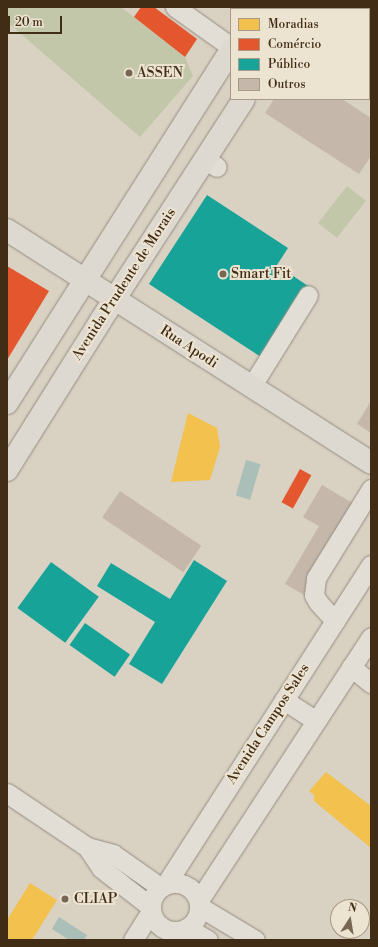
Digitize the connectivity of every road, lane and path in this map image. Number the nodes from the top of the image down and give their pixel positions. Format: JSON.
{"nodes":[{"id":1,"x":175,"y":7,"type":"edge"},
{"id":2,"x":230,"y":46,"type":"edge"},
{"id":3,"x":230,"y":52,"type":"edge"},
{"id":4,"x":240,"y":113,"type":"edge"},
{"id":5,"x":7,"y":230,"type":"edge"},
{"id":6,"x":84,"y":280,"type":"junction"},
{"id":7,"x":308,"y":295,"type":"dead end"},
{"id":8,"x":114,"y":299,"type":"junction"},
{"id":9,"x":252,"y":387,"type":"junction"},
{"id":10,"x":7,"y":403,"type":"edge"},
{"id":11,"x":371,"y":463,"type":"edge"},
{"id":12,"x":7,"y":470,"type":"edge"},
{"id":13,"x":371,"y":489,"type":"edge"},
{"id":14,"x":371,"y":565,"type":"edge"},
{"id":15,"x":335,"y":621,"type":"junction"},
{"id":16,"x":371,"y":637,"type":"edge"},
{"id":17,"x":352,"y":667,"type":"junction"},
{"id":18,"x":371,"y":683,"type":"edge"},
{"id":19,"x":284,"y":700,"type":"junction"},
{"id":20,"x":316,"y":721,"type":"junction"},
{"id":21,"x":7,"y":794,"type":"edge"},
{"id":22,"x":87,"y":847,"type":"junction"},
{"id":23,"x":163,"y":886,"type":"junction"},
{"id":24,"x":200,"y":904,"type":"junction"},
{"id":25,"x":151,"y":909,"type":"junction"},
{"id":26,"x":180,"y":933,"type":"edge"},
{"id":27,"x":133,"y":940,"type":"edge"},
{"id":28,"x":208,"y":940,"type":"edge"},
{"id":29,"x":255,"y":940,"type":"edge"}],
"edges":[{"from":1,"to":2,"type":"street"},
{"from":3,"to":6,"type":"main road"},
{"from":4,"to":8,"type":"main road","name":"Avenida Prudente de Morais"},
{"from":5,"to":6,"type":"main road","name":"Rua Apodi"},
{"from":6,"to":8,"type":"main road","name":"Rua Apodi"},
{"from":6,"to":10,"type":"main road"},
{"from":7,"to":9,"type":"street"},
{"from":8,"to":9,"type":"main road","name":"Rua Apodi"},
{"from":8,"to":12,"type":"main road","name":"Avenida Prudente de Morais"},
{"from":9,"to":11,"type":"main road","name":"Rua Apodi"},
{"from":13,"to":15,"type":"street"},
{"from":14,"to":15,"type":"street","name":"Avenida Campos Sales"},
{"from":15,"to":19,"type":"street","name":"Avenida Campos Sales"},
{"from":16,"to":17,"type":"street"},
{"from":17,"to":18,"type":"street"},
{"from":17,"to":20,"type":"street"},
{"from":19,"to":20,"type":"street"},
{"from":19,"to":23,"type":"street","name":"Avenida Campos Sales"},
{"from":20,"to":24,"type":"street"},
{"from":21,"to":22,"type":"street"},
{"from":22,"to":23,"type":"street"},
{"from":22,"to":25,"type":"street"},
{"from":23,"to":24,"type":"street"},
{"from":23,"to":25,"type":"street"},
{"from":24,"to":26,"type":"street"},
{"from":24,"to":29,"type":"street"},
{"from":25,"to":26,"type":"street"},
{"from":25,"to":27,"type":"street"},
{"from":26,"to":28,"type":"street"}]}
